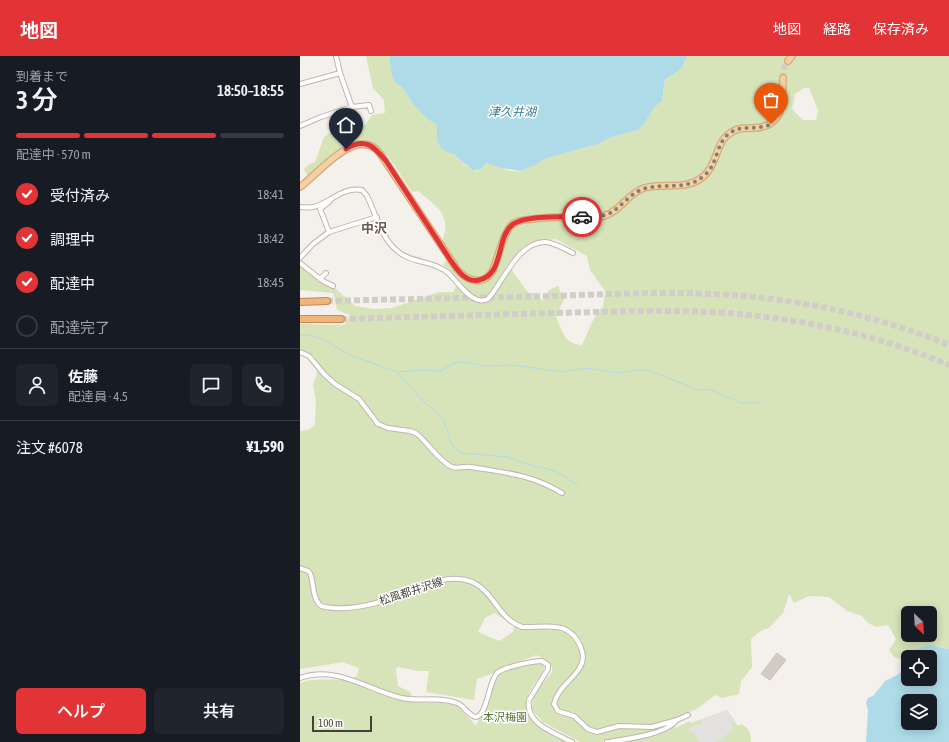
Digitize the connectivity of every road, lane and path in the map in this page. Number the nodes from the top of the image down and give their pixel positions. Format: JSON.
{"nodes":[{"id":1,"x":336,"y":56,"type":"edge"},
{"id":2,"x":792,"y":56,"type":"edge"},
{"id":3,"x":788,"y":61,"type":"tunnel mouth"},
{"id":4,"x":340,"y":73,"type":"junction"},
{"id":5,"x":783,"y":78,"type":"tunnel mouth"},
{"id":6,"x":300,"y":84,"type":"edge"},
{"id":7,"x":352,"y":107,"type":"junction"},
{"id":8,"x":372,"y":111,"type":"dead end"},
{"id":9,"x":300,"y":126,"type":"edge"},
{"id":10,"x":300,"y":187,"type":"edge"},
{"id":11,"x":331,"y":198,"type":"junction"},
{"id":12,"x":300,"y":206,"type":"edge"},
{"id":13,"x":377,"y":217,"type":"junction"},
{"id":14,"x":329,"y":232,"type":"junction"},
{"id":15,"x":573,"y":253,"type":"dead end"},
{"id":16,"x":300,"y":258,"type":"edge"},
{"id":17,"x":300,"y":263,"type":"edge"},
{"id":18,"x":326,"y":273,"type":"dead end"},
{"id":19,"x":320,"y":279,"type":"junction"},
{"id":20,"x":333,"y":286,"type":"dead end"},
{"id":21,"x":327,"y":301,"type":"tunnel mouth"},
{"id":22,"x":300,"y":302,"type":"edge"},
{"id":23,"x":300,"y":319,"type":"edge"},
{"id":24,"x":341,"y":319,"type":"tunnel mouth"},
{"id":25,"x":300,"y":352,"type":"edge"},
{"id":26,"x":562,"y":493,"type":"dead end"},
{"id":27,"x":300,"y":568,"type":"edge"},
{"id":28,"x":300,"y":678,"type":"edge"},
{"id":29,"x":688,"y":715,"type":"dead end"},
{"id":30,"x":677,"y":720,"type":"junction"},
{"id":31,"x":627,"y":740,"type":"edge"},
{"id":32,"x":572,"y":742,"type":"edge"},
{"id":33,"x":607,"y":742,"type":"edge"}],
"edges":[{"from":1,"to":4,"type":"street"},
{"from":2,"to":3,"type":"main road"},
{"from":4,"to":6,"type":"street"},
{"from":4,"to":7,"type":"street"},
{"from":5,"to":10,"type":"main road"},
{"from":7,"to":8,"type":"street"},
{"from":7,"to":9,"type":"street"},
{"from":11,"to":12,"type":"street"},
{"from":11,"to":13,"type":"street"},
{"from":11,"to":14,"type":"street"},
{"from":13,"to":14,"type":"street"},
{"from":13,"to":15,"type":"street"},
{"from":14,"to":16,"type":"street"},
{"from":17,"to":19,"type":"street"},
{"from":18,"to":19,"type":"street"},
{"from":19,"to":20,"type":"street"},
{"from":21,"to":22,"type":"highway"},
{"from":23,"to":24,"type":"highway"},
{"from":25,"to":26,"type":"street"},
{"from":27,"to":30,"type":"street","name":"松風都井沢線"},
{"from":28,"to":32,"type":"street"},
{"from":29,"to":30,"type":"street","name":"松風都井沢線"},
{"from":30,"to":31,"type":"street","name":"松風都井沢線"},
{"from":31,"to":33,"type":"street","name":"松風都井沢線"}]}
